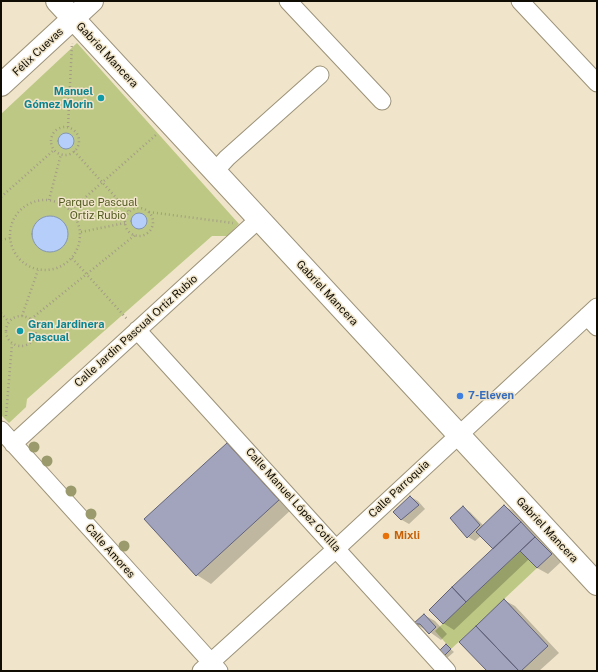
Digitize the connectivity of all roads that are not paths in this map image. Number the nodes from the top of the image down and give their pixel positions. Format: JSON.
{"nodes":[{"id":1,"x":58,"y":1,"type":"edge"},
{"id":2,"x":92,"y":1,"type":"edge"},
{"id":3,"x":288,"y":1,"type":"edge"},
{"id":4,"x":520,"y":1,"type":"edge"},
{"id":5,"x":74,"y":18,"type":"junction"},
{"id":6,"x":320,"y":75,"type":"dead end"},
{"id":7,"x":597,"y":83,"type":"edge"},
{"id":8,"x":1,"y":86,"type":"edge"},
{"id":9,"x":382,"y":101,"type":"dead end"},
{"id":10,"x":215,"y":171,"type":"junction"},
{"id":11,"x":255,"y":215,"type":"junction"},
{"id":12,"x":594,"y":316,"type":"edge"},
{"id":13,"x":137,"y":330,"type":"junction"},
{"id":14,"x":458,"y":435,"type":"junction"},
{"id":15,"x":6,"y":436,"type":"edge"},
{"id":16,"x":336,"y":548,"type":"junction"},
{"id":17,"x":597,"y":584,"type":"edge"},
{"id":18,"x":210,"y":668,"type":"edge"},
{"id":19,"x":447,"y":671,"type":"edge"}],
"edges":[{"from":1,"to":5,"type":"main road","name":"Gabriel Mancera"},
{"from":2,"to":5,"type":"main road","name":"Félix Cuevas"},
{"from":3,"to":9,"type":"street"},
{"from":4,"to":7,"type":"street"},
{"from":5,"to":8,"type":"main road","name":"Félix Cuevas"},
{"from":5,"to":10,"type":"main road","name":"Gabriel Mancera"},
{"from":6,"to":10,"type":"street"},
{"from":10,"to":11,"type":"main road","name":"Gabriel Mancera"},
{"from":11,"to":13,"type":"street","name":"Calle Jardin Pascual Ortiz Rubio"},
{"from":11,"to":14,"type":"main road","name":"Gabriel Mancera"},
{"from":12,"to":14,"type":"street","name":"Calle Parroquia"},
{"from":13,"to":15,"type":"street","name":"Calle Jardin Pascual Ortiz Rubio"},
{"from":13,"to":16,"type":"street","name":"Calle Manuel López Cotilla"},
{"from":14,"to":16,"type":"street","name":"Calle Parroquia"},
{"from":14,"to":17,"type":"main road","name":"Gabriel Mancera"},
{"from":15,"to":18,"type":"street","name":"Calle Amores"},
{"from":16,"to":18,"type":"street","name":"Calle Parroquia"},
{"from":16,"to":19,"type":"street","name":"Calle Manuel López Cotilla"}]}
